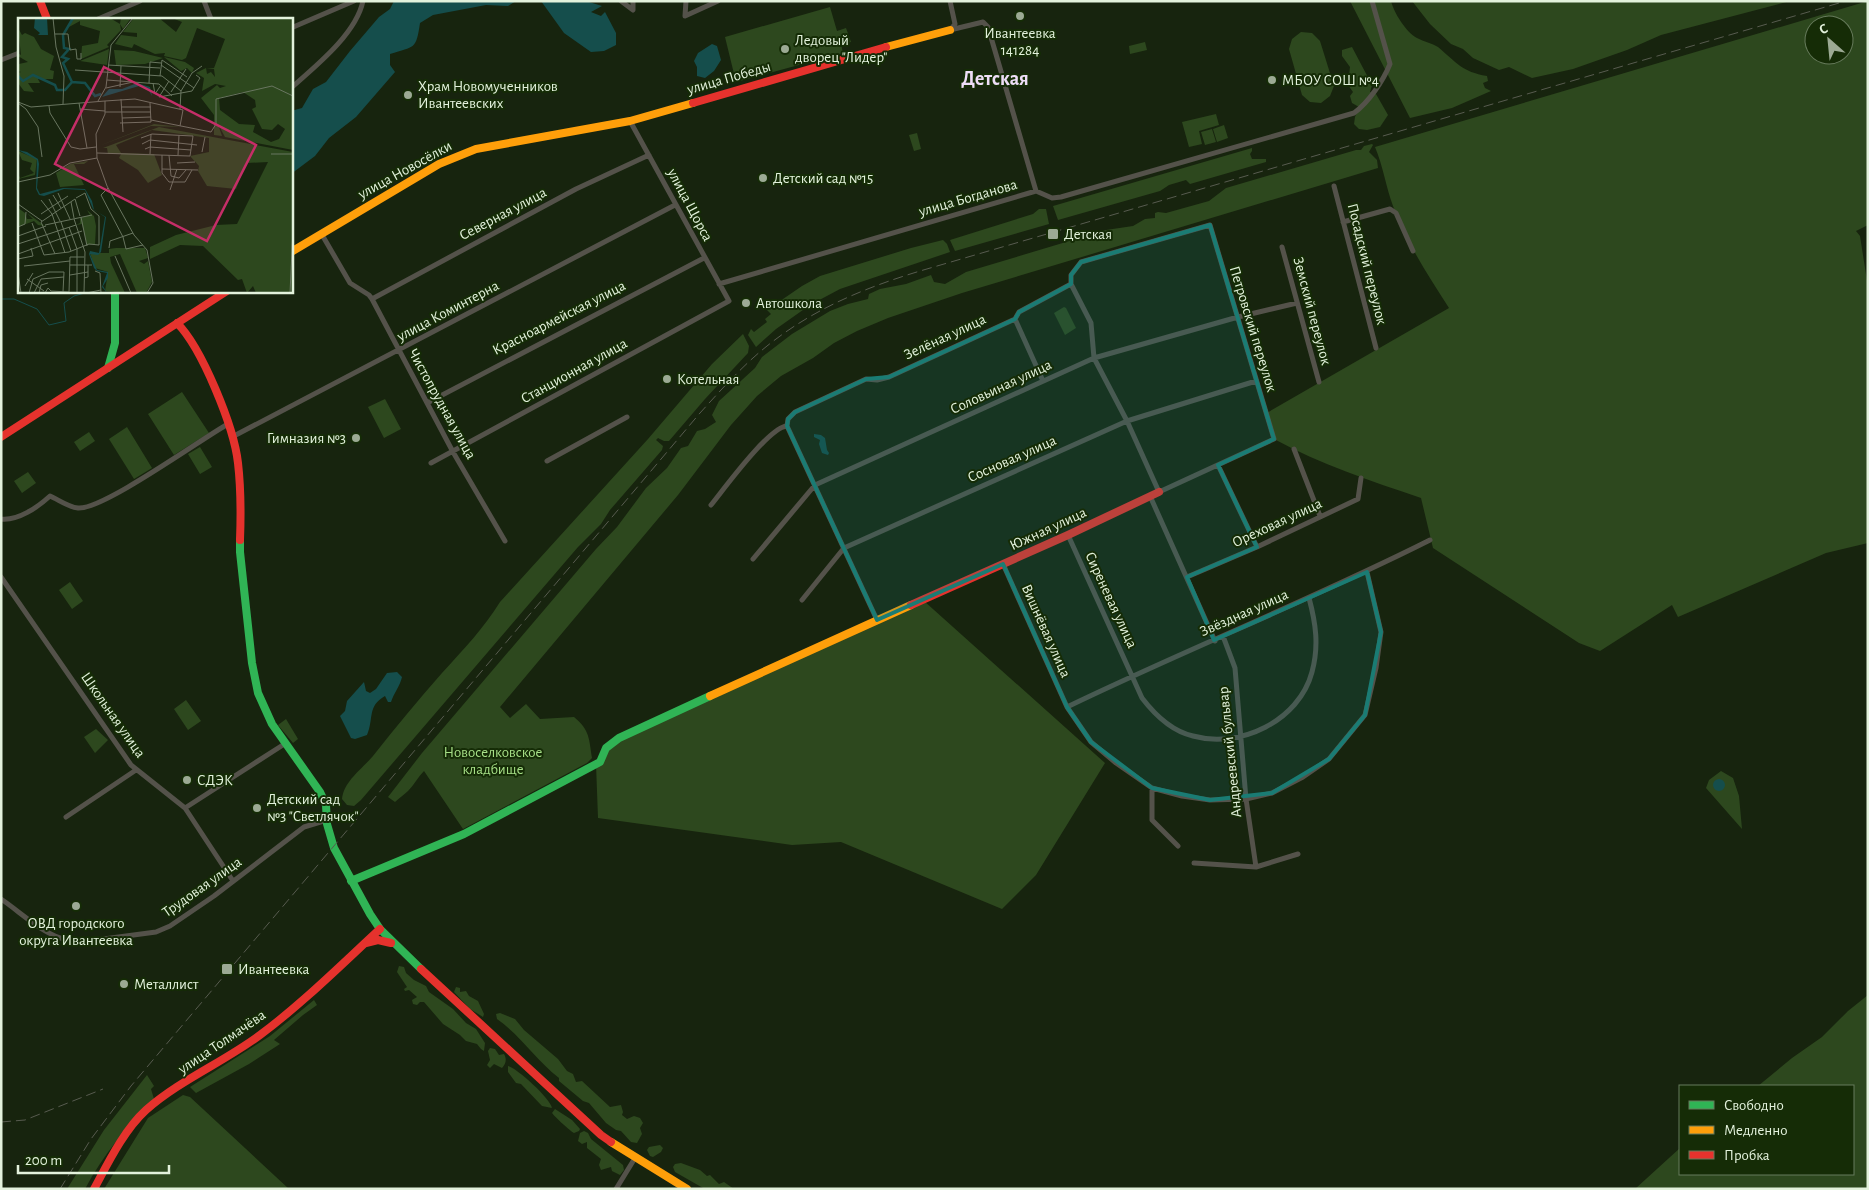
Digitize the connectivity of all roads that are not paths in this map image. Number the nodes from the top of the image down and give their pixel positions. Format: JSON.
{"nodes":[{"id":1,"x":40,"y":1,"type":"edge"},
{"id":2,"x":140,"y":1,"type":"edge"},
{"id":3,"x":204,"y":1,"type":"edge"},
{"id":4,"x":354,"y":1,"type":"edge"},
{"id":5,"x":363,"y":1,"type":"edge"},
{"id":6,"x":621,"y":1,"type":"edge"},
{"id":7,"x":633,"y":1,"type":"edge"},
{"id":8,"x":686,"y":1,"type":"edge"},
{"id":9,"x":718,"y":1,"type":"edge"},
{"id":10,"x":950,"y":1,"type":"edge"},
{"id":11,"x":1372,"y":1,"type":"edge"},
{"id":12,"x":47,"y":18,"type":"edge"},
{"id":13,"x":100,"y":18,"type":"edge"},
{"id":14,"x":211,"y":18,"type":"edge"},
{"id":15,"x":292,"y":28,"type":"edge"},
{"id":16,"x":950,"y":30,"type":"junction"},
{"id":17,"x":18,"y":53,"type":"edge"},
{"id":18,"x":1,"y":60,"type":"edge"},
{"id":19,"x":292,"y":87,"type":"edge"},
{"id":20,"x":630,"y":121,"type":"junction"},
{"id":21,"x":649,"y":155,"type":"junction"},
{"id":22,"x":1334,"y":186,"type":"dead end"},
{"id":23,"x":1036,"y":191,"type":"junction"},
{"id":24,"x":675,"y":205,"type":"junction"},
{"id":25,"x":1343,"y":222,"type":"junction"},
{"id":26,"x":321,"y":233,"type":"junction"},
{"id":27,"x":1282,"y":247,"type":"dead end"},
{"id":28,"x":292,"y":251,"type":"edge"},
{"id":29,"x":1413,"y":251,"type":"dead end"},
{"id":30,"x":704,"y":258,"type":"junction"},
{"id":31,"x":719,"y":284,"type":"junction"},
{"id":32,"x":1071,"y":284,"type":"junction"},
{"id":33,"x":115,"y":292,"type":"edge"},
{"id":34,"x":225,"y":292,"type":"edge"},
{"id":35,"x":372,"y":299,"type":"junction"},
{"id":36,"x":729,"y":301,"type":"joint"},
{"id":37,"x":1297,"y":303,"type":"junction"},
{"id":38,"x":1238,"y":318,"type":"junction"},
{"id":39,"x":1015,"y":319,"type":"junction"},
{"id":40,"x":177,"y":323,"type":"junction"},
{"id":41,"x":115,"y":343,"type":"junction"},
{"id":42,"x":1376,"y":348,"type":"dead end"},
{"id":43,"x":399,"y":351,"type":"junction"},
{"id":44,"x":126,"y":356,"type":"junction"},
{"id":45,"x":1094,"y":358,"type":"junction"},
{"id":46,"x":108,"y":368,"type":"junction"},
{"id":47,"x":1043,"y":381,"type":"junction"},
{"id":48,"x":1256,"y":381,"type":"junction"},
{"id":49,"x":1319,"y":382,"type":"dead end"},
{"id":50,"x":426,"y":403,"type":"junction"},
{"id":51,"x":627,"y":417,"type":"dead end"},
{"id":52,"x":1127,"y":421,"type":"junction"},
{"id":53,"x":228,"y":424,"type":"junction"},
{"id":54,"x":787,"y":426,"type":"junction"},
{"id":55,"x":1,"y":437,"type":"edge"},
{"id":56,"x":232,"y":438,"type":"junction"},
{"id":57,"x":1274,"y":439,"type":"joint"},
{"id":58,"x":1294,"y":450,"type":"dead end"},
{"id":59,"x":453,"y":452,"type":"junction"},
{"id":60,"x":547,"y":461,"type":"dead end"},
{"id":61,"x":431,"y":463,"type":"dead end"},
{"id":62,"x":1218,"y":465,"type":"junction"},
{"id":63,"x":1361,"y":478,"type":"dead end"},
{"id":64,"x":816,"y":485,"type":"junction"},
{"id":65,"x":1159,"y":492,"type":"junction"},
{"id":66,"x":1150,"y":496,"type":"junction"},
{"id":67,"x":711,"y":505,"type":"dead end"},
{"id":68,"x":1320,"y":516,"type":"junction"},
{"id":69,"x":1,"y":519,"type":"edge"},
{"id":70,"x":1068,"y":535,"type":"junction"},
{"id":71,"x":1430,"y":540,"type":"dead end"},
{"id":72,"x":506,"y":541,"type":"dead end"},
{"id":73,"x":1257,"y":547,"type":"junction"},
{"id":74,"x":844,"y":548,"type":"junction"},
{"id":75,"x":753,"y":559,"type":"dead end"},
{"id":76,"x":1003,"y":564,"type":"junction"},
{"id":77,"x":1367,"y":572,"type":"junction"},
{"id":78,"x":1,"y":577,"type":"edge"},
{"id":79,"x":1187,"y":577,"type":"junction"},
{"id":80,"x":1309,"y":598,"type":"junction"},
{"id":81,"x":802,"y":600,"type":"dead end"},
{"id":82,"x":877,"y":620,"type":"junction"},
{"id":83,"x":1223,"y":636,"type":"junction"},
{"id":84,"x":1214,"y":641,"type":"junction"},
{"id":85,"x":1132,"y":676,"type":"junction"},
{"id":86,"x":1067,"y":707,"type":"junction"},
{"id":87,"x":1241,"y":736,"type":"junction"},
{"id":88,"x":286,"y":743,"type":"junction"},
{"id":89,"x":136,"y":770,"type":"junction"},
{"id":90,"x":1152,"y":788,"type":"junction"},
{"id":91,"x":1246,"y":799,"type":"junction"},
{"id":92,"x":185,"y":808,"type":"junction"},
{"id":93,"x":66,"y":817,"type":"dead end"},
{"id":94,"x":327,"y":820,"type":"junction"},
{"id":95,"x":1178,"y":846,"type":"dead end"},
{"id":96,"x":1298,"y":854,"type":"dead end"},
{"id":97,"x":1194,"y":863,"type":"dead end"},
{"id":98,"x":1256,"y":867,"type":"junction"},
{"id":99,"x":233,"y":881,"type":"junction"},
{"id":100,"x":351,"y":881,"type":"junction"},
{"id":101,"x":1,"y":899,"type":"edge"},
{"id":102,"x":370,"y":914,"type":"junction"},
{"id":103,"x":380,"y":929,"type":"junction"},
{"id":104,"x":394,"y":944,"type":"junction"},
{"id":105,"x":362,"y":945,"type":"junction"},
{"id":106,"x":635,"y":1158,"type":"junction"},
{"id":107,"x":94,"y":1189,"type":"edge"},
{"id":108,"x":616,"y":1189,"type":"edge"},
{"id":109,"x":687,"y":1189,"type":"edge"}],
"edges":[{"from":1,"to":12,"type":"street"},
{"from":2,"to":13,"type":"street"},
{"from":3,"to":14,"type":"street"},
{"from":4,"to":15,"type":"street"},
{"from":5,"to":19,"type":"street"},
{"from":6,"to":7,"type":"street"},
{"from":8,"to":9,"type":"street"},
{"from":10,"to":16,"type":"street"},
{"from":11,"to":23,"type":"street","name":"улица Богданова"},
{"from":16,"to":20,"type":"street","name":"улица Победы"},
{"from":16,"to":23,"type":"street","name":"улица Победы"},
{"from":17,"to":18,"type":"street"},
{"from":20,"to":21,"type":"street","name":"улица Щорса"},
{"from":20,"to":26,"type":"street","name":"улица Новосёлки"},
{"from":21,"to":24,"type":"street","name":"улица Щорса"},
{"from":21,"to":35,"type":"street","name":"Северная улица"},
{"from":22,"to":25,"type":"street","name":"Посадский переулок"},
{"from":23,"to":31,"type":"street","name":"улица Богданова"},
{"from":24,"to":30,"type":"street","name":"улица Щорса"},
{"from":24,"to":43,"type":"street","name":"улица Коминтерна"},
{"from":25,"to":29,"type":"street"},
{"from":25,"to":42,"type":"street","name":"Посадский переулок"},
{"from":26,"to":28,"type":"street","name":"улица Новосёлки"},
{"from":26,"to":35,"type":"street","name":"Чистопрудная улица"},
{"from":27,"to":37,"type":"street","name":"Земский переулок"},
{"from":30,"to":31,"type":"street","name":"улица Щорса"},
{"from":30,"to":50,"type":"street","name":"Красноармейская улица"},
{"from":31,"to":36,"type":"street","name":"улица Щорса"},
{"from":32,"to":38,"type":"street","name":"Петровский переулок"},
{"from":32,"to":39,"type":"street","name":"Зелёная улица"},
{"from":32,"to":45,"type":"street"},
{"from":33,"to":41,"type":"street"},
{"from":34,"to":40,"type":"street"},
{"from":35,"to":43,"type":"street","name":"Чистопрудная улица"},
{"from":36,"to":59,"type":"street","name":"Станционная улица"},
{"from":37,"to":38,"type":"street","name":"Соловьиная улица"},
{"from":37,"to":49,"type":"street","name":"Земский переулок"},
{"from":38,"to":45,"type":"street","name":"Соловьиная улица"},
{"from":38,"to":48,"type":"street","name":"Петровский переулок"},
{"from":39,"to":47,"type":"street"},
{"from":39,"to":54,"type":"street","name":"Зелёная улица"},
{"from":40,"to":44,"type":"street"},
{"from":40,"to":53,"type":"street"},
{"from":41,"to":44,"type":"street"},
{"from":41,"to":46,"type":"street"},
{"from":43,"to":50,"type":"street","name":"Чистопрудная улица"},
{"from":43,"to":56,"type":"street","name":"улица Коминтерна"},
{"from":44,"to":46,"type":"street"},
{"from":45,"to":47,"type":"street","name":"Соловьиная улица"},
{"from":45,"to":52,"type":"street"},
{"from":46,"to":55,"type":"street"},
{"from":47,"to":64,"type":"street","name":"Соловьиная улица"},
{"from":48,"to":52,"type":"street","name":"Сосновая улица"},
{"from":48,"to":57,"type":"street","name":"Петровский переулок"},
{"from":50,"to":59,"type":"street","name":"Чистопрудная улица"},
{"from":51,"to":60,"type":"street"},
{"from":52,"to":65,"type":"street"},
{"from":52,"to":74,"type":"street","name":"Сосновая улица"},
{"from":53,"to":56,"type":"street"},
{"from":53,"to":69,"type":"street"},
{"from":54,"to":64,"type":"street"},
{"from":54,"to":67,"type":"street","name":"Зелёная улица"},
{"from":56,"to":88,"type":"street"},
{"from":57,"to":62,"type":"street","name":"Южная улица"},
{"from":58,"to":68,"type":"street"},
{"from":59,"to":61,"type":"street","name":"Станционная улица"},
{"from":59,"to":72,"type":"street","name":"Чистопрудная улица"},
{"from":62,"to":65,"type":"street","name":"Южная улица"},
{"from":62,"to":73,"type":"street"},
{"from":63,"to":68,"type":"street","name":"Ореховая улица"},
{"from":64,"to":74,"type":"street"},
{"from":64,"to":75,"type":"street","name":"Соловьиная улица"},
{"from":65,"to":66,"type":"street","name":"Южная улица"},
{"from":66,"to":70,"type":"street","name":"Южная улица"},
{"from":66,"to":79,"type":"street"},
{"from":68,"to":73,"type":"street","name":"Ореховая улица"},
{"from":70,"to":76,"type":"street","name":"Южная улица"},
{"from":70,"to":85,"type":"street","name":"Сиреневая улица"},
{"from":71,"to":77,"type":"street","name":"Звёздная улица"},
{"from":73,"to":79,"type":"street","name":"Ореховая улица"},
{"from":74,"to":81,"type":"street","name":"Сосновая улица"},
{"from":74,"to":82,"type":"street"},
{"from":76,"to":82,"type":"street","name":"Южная улица"},
{"from":76,"to":86,"type":"street","name":"Вишнёвая улица"},
{"from":77,"to":80,"type":"street","name":"Звёздная улица"},
{"from":77,"to":91,"type":"street","name":"Вишнёвая улица"},
{"from":78,"to":89,"type":"street","name":"Школьная улица"},
{"from":79,"to":84,"type":"street"},
{"from":80,"to":83,"type":"street","name":"Звёздная улица"},
{"from":80,"to":87,"type":"street","name":"Сиреневая улица"},
{"from":82,"to":100,"type":"street","name":"Южная улица"},
{"from":83,"to":84,"type":"street","name":"Звёздная улица"},
{"from":83,"to":87,"type":"street","name":"Андреевский бульвар"},
{"from":84,"to":85,"type":"street","name":"Звёздная улица"},
{"from":85,"to":86,"type":"street","name":"Звёздная улица"},
{"from":85,"to":87,"type":"street","name":"Сиреневая улица"},
{"from":86,"to":90,"type":"street","name":"Вишнёвая улица"},
{"from":87,"to":91,"type":"street","name":"Андреевский бульвар"},
{"from":88,"to":92,"type":"street"},
{"from":88,"to":94,"type":"street"},
{"from":89,"to":92,"type":"street","name":"Школьная улица"},
{"from":89,"to":93,"type":"street"},
{"from":90,"to":91,"type":"street","name":"Вишнёвая улица"},
{"from":90,"to":95,"type":"street"},
{"from":91,"to":98,"type":"street","name":"Андреевский бульвар"},
{"from":92,"to":99,"type":"street","name":"Школьная улица"},
{"from":94,"to":99,"type":"street","name":"Трудовая улица"},
{"from":94,"to":100,"type":"street"},
{"from":96,"to":98,"type":"street"},
{"from":97,"to":98,"type":"street"},
{"from":99,"to":101,"type":"street","name":"Трудовая улица"},
{"from":100,"to":102,"type":"street"},
{"from":102,"to":103,"type":"street"},
{"from":102,"to":105,"type":"street"},
{"from":103,"to":104,"type":"street"},
{"from":103,"to":105,"type":"street","name":"улица Толмачёва"},
{"from":104,"to":105,"type":"street"},
{"from":104,"to":106,"type":"street"},
{"from":105,"to":107,"type":"street","name":"улица Толмачёва"},
{"from":106,"to":108,"type":"street"},
{"from":106,"to":109,"type":"street"}]}
